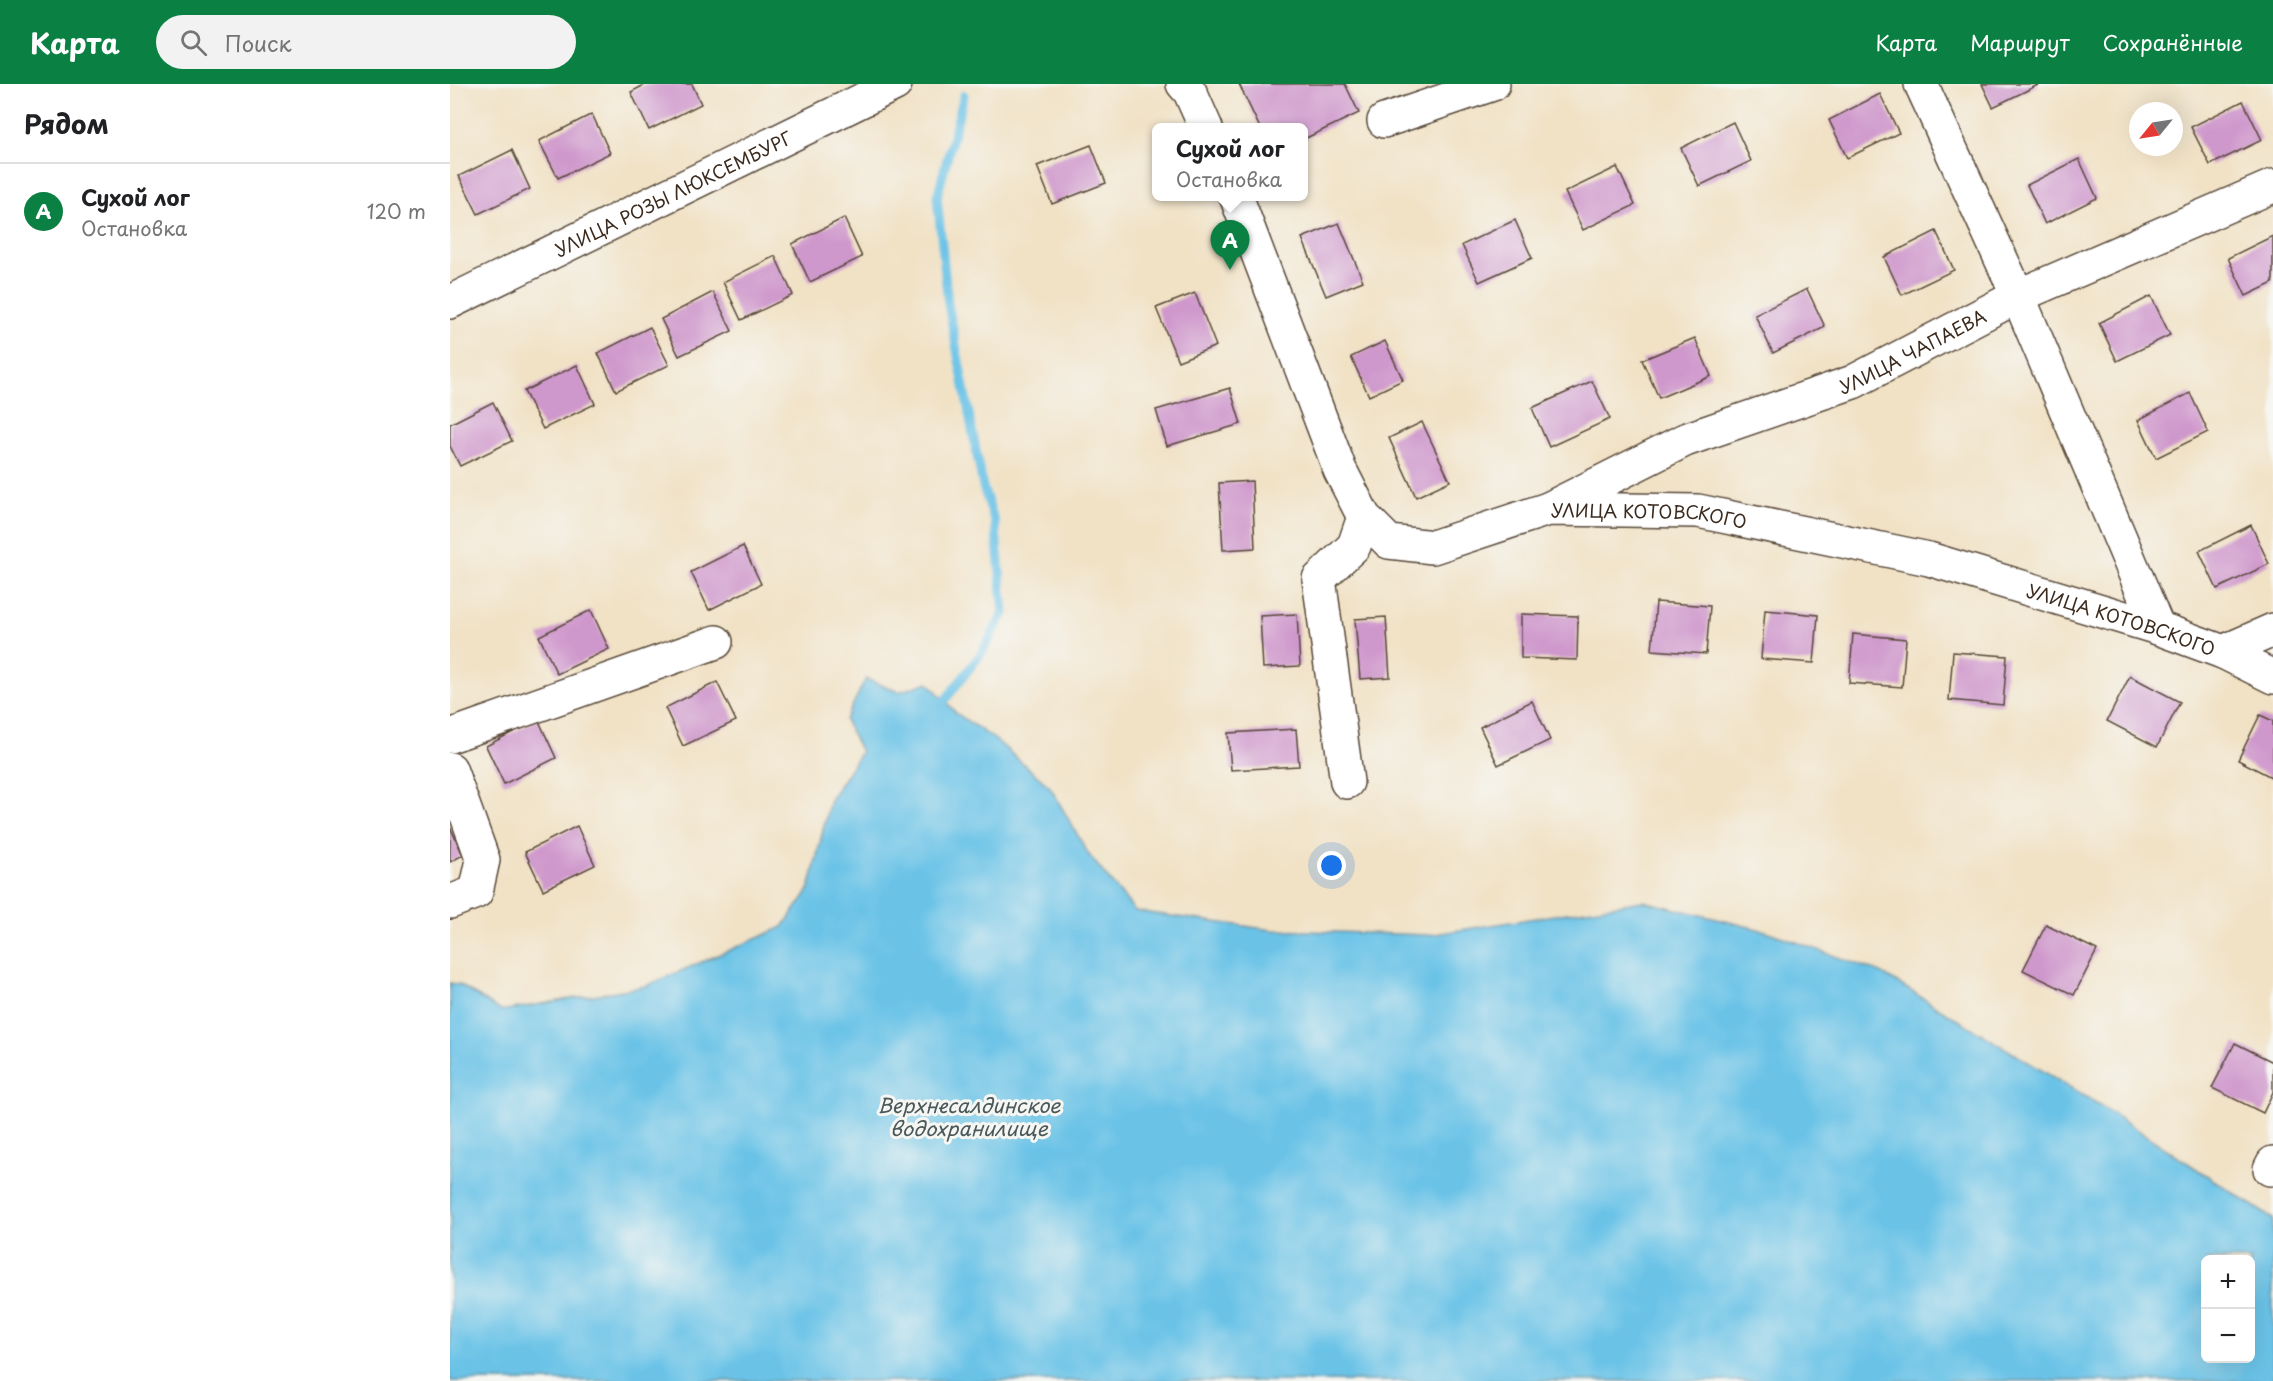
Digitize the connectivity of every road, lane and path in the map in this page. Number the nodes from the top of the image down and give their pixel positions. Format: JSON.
{"nodes":[{"id":1,"x":895,"y":84,"type":"edge"},
{"id":2,"x":1183,"y":84,"type":"edge"},
{"id":3,"x":1493,"y":84,"type":"edge"},
{"id":4,"x":1921,"y":84,"type":"edge"},
{"id":5,"x":1384,"y":121,"type":"dead end"},
{"id":6,"x":1204,"y":123,"type":"edge"},
{"id":7,"x":2273,"y":186,"type":"edge"},
{"id":8,"x":1238,"y":201,"type":"edge"},
{"id":9,"x":2018,"y":296,"type":"junction"},
{"id":10,"x":450,"y":302,"type":"edge"},
{"id":11,"x":1548,"y":509,"type":"junction"},
{"id":12,"x":1364,"y":517,"type":"junction"},
{"id":13,"x":2158,"y":628,"type":"junction"},
{"id":14,"x":2273,"y":630,"type":"edge"},
{"id":15,"x":716,"y":642,"type":"dead end"},
{"id":16,"x":2223,"y":652,"type":"junction"},
{"id":17,"x":2273,"y":677,"type":"edge"},
{"id":18,"x":450,"y":736,"type":"edge"},
{"id":19,"x":450,"y":769,"type":"edge"},
{"id":20,"x":1347,"y":782,"type":"dead end"},
{"id":21,"x":450,"y":902,"type":"edge"}],
"edges":[{"from":1,"to":10,"type":"street","name":"УЛИЦА РОЗЫ ЛЮКСЕМБУРГ"},
{"from":2,"to":6,"type":"street"},
{"from":3,"to":5,"type":"street"},
{"from":4,"to":9,"type":"street"},
{"from":7,"to":9,"type":"street","name":"УЛИЦА ЧАПАЕВА"},
{"from":8,"to":12,"type":"street","name":"УЛИЦА КОТОВСКОГО"},
{"from":9,"to":11,"type":"street","name":"УЛИЦА ЧАПАЕВА"},
{"from":9,"to":13,"type":"street"},
{"from":11,"to":12,"type":"street","name":"УЛИЦА КОТОВСКОГО"},
{"from":11,"to":13,"type":"street","name":"УЛИЦА КОТОВСКОГО"},
{"from":12,"to":20,"type":"street"},
{"from":13,"to":16,"type":"street","name":"УЛИЦА КОТОВСКОГО"},
{"from":14,"to":16,"type":"street"},
{"from":15,"to":18,"type":"street"},
{"from":16,"to":17,"type":"street","name":"УЛИЦА КОТОВСКОГО"},
{"from":19,"to":21,"type":"street"}]}
